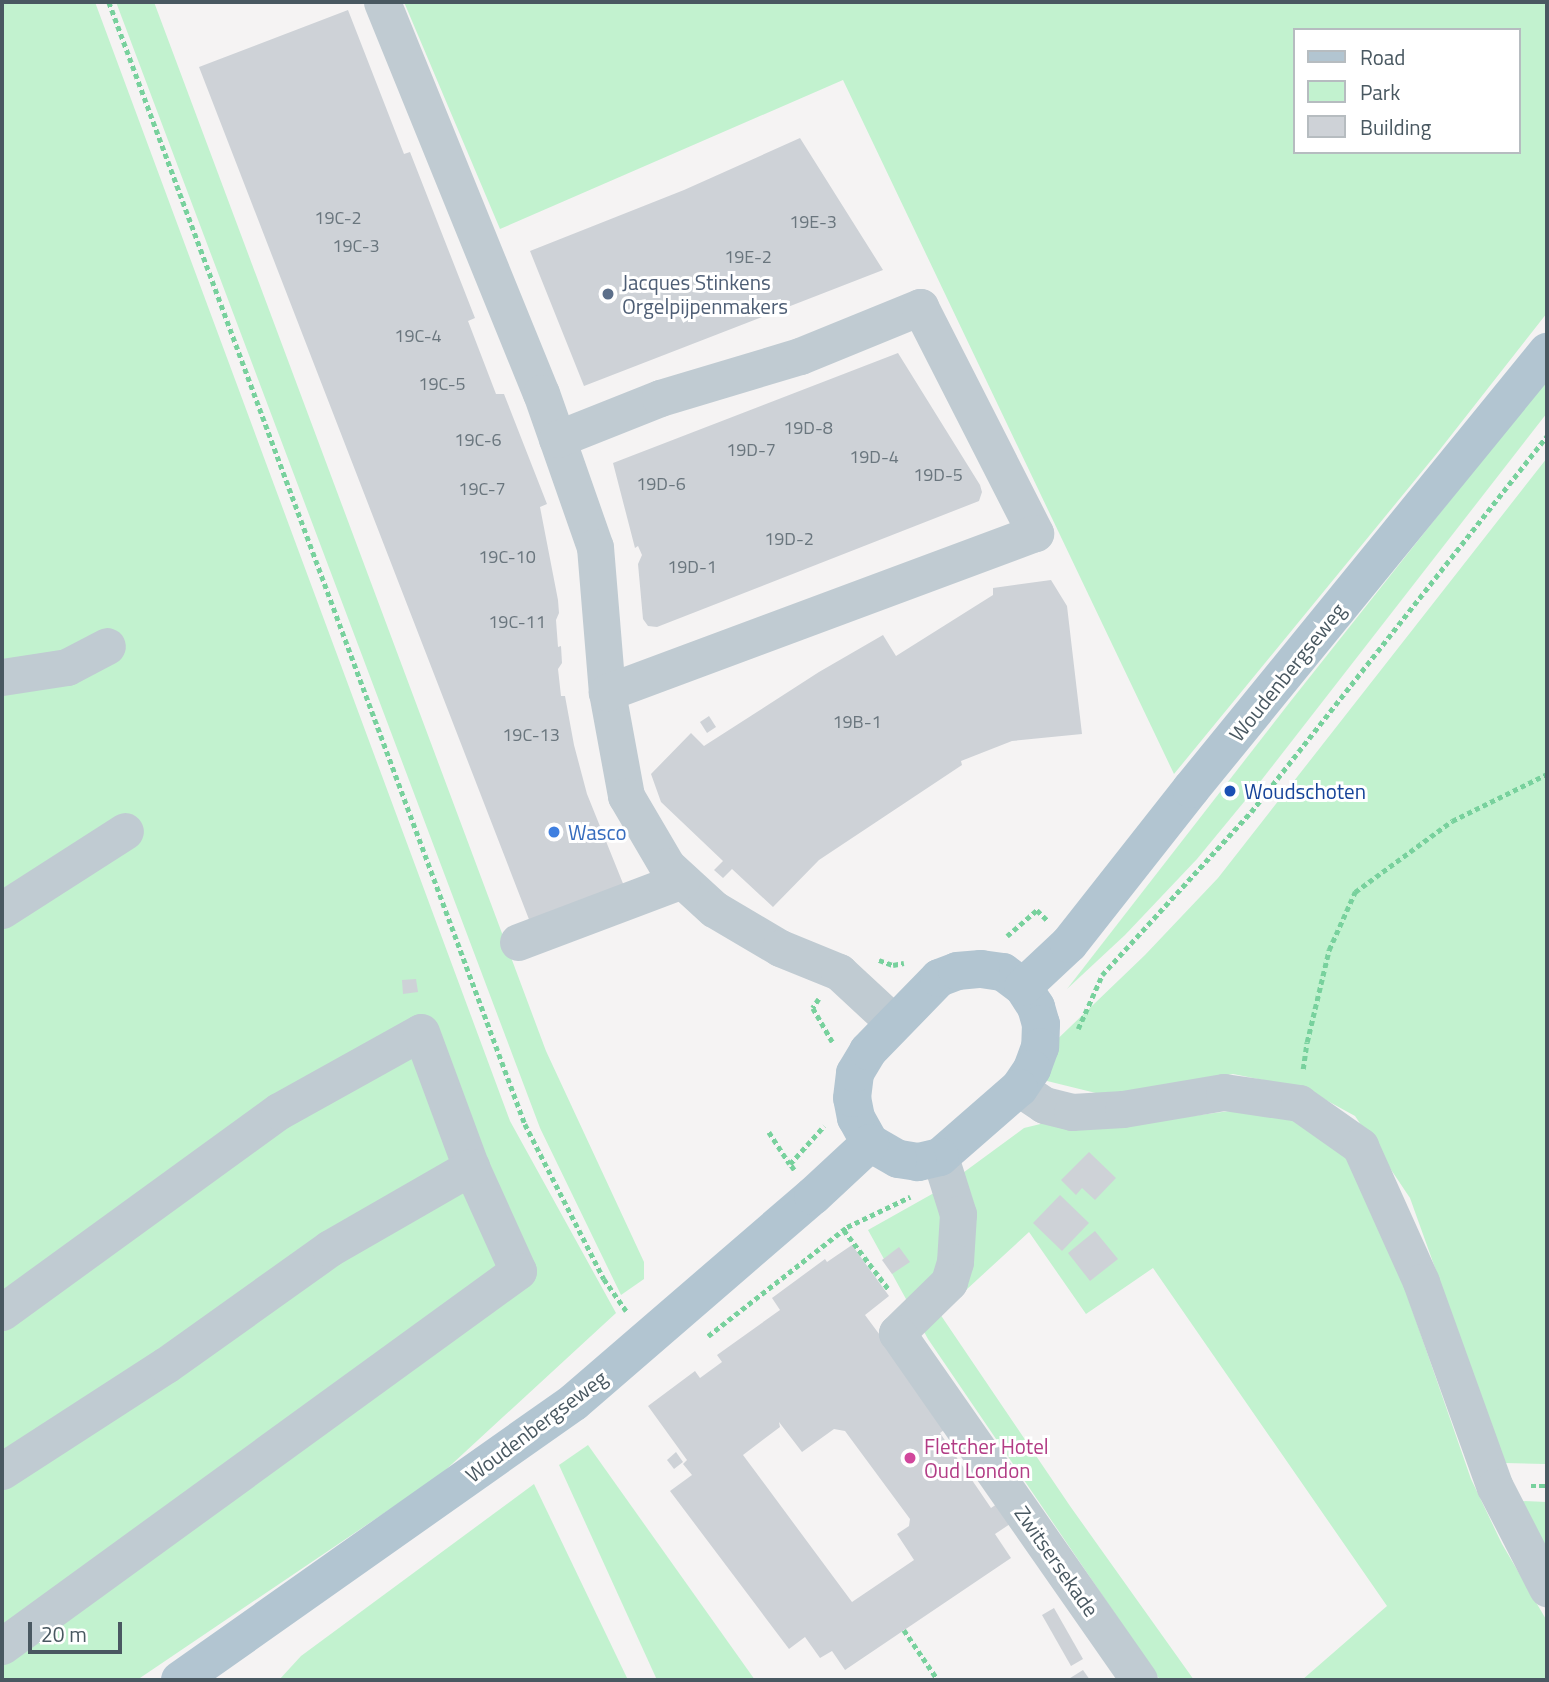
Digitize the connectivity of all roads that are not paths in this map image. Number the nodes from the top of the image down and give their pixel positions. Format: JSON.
{"nodes":[{"id":1,"x":382,"y":2,"type":"edge"},
{"id":2,"x":1547,"y":352,"type":"edge"},
{"id":3,"x":557,"y":439,"type":"junction"},
{"id":4,"x":107,"y":646,"type":"dead end"},
{"id":5,"x":2,"y":677,"type":"edge"},
{"id":6,"x":607,"y":692,"type":"junction"},
{"id":7,"x":125,"y":831,"type":"dead end"},
{"id":8,"x":682,"y":880,"type":"junction"},
{"id":9,"x":2,"y":910,"type":"edge"},
{"id":10,"x":519,"y":942,"type":"dead end"},
{"id":11,"x":1023,"y":987,"type":"junction"},
{"id":12,"x":894,"y":1023,"type":"junction"},
{"id":13,"x":1019,"y":1088,"type":"junction"},
{"id":14,"x":870,"y":1143,"type":"junction"},
{"id":15,"x":471,"y":1167,"type":"junction"},
{"id":16,"x":944,"y":1169,"type":"junction"},
{"id":17,"x":2,"y":1312,"type":"edge"},
{"id":18,"x":2,"y":1471,"type":"edge"},
{"id":19,"x":1547,"y":1588,"type":"edge"},
{"id":20,"x":2,"y":1646,"type":"edge"},
{"id":21,"x":180,"y":1680,"type":"edge"},
{"id":22,"x":1139,"y":1680,"type":"edge"}],
"edges":[{"from":1,"to":3,"type":"street"},
{"from":2,"to":11,"type":"main road","name":"Woudenbergseweg"},
{"from":3,"to":6,"type":"street"},
{"from":3,"to":6,"type":"street"},
{"from":4,"to":5,"type":"street"},
{"from":6,"to":8,"type":"street"},
{"from":7,"to":9,"type":"street"},
{"from":8,"to":10,"type":"street"},
{"from":8,"to":12,"type":"street"},
{"from":11,"to":12,"type":"main road"},
{"from":11,"to":13,"type":"main road"},
{"from":12,"to":14,"type":"main road"},
{"from":13,"to":16,"type":"main road"},
{"from":13,"to":19,"type":"street"},
{"from":14,"to":16,"type":"main road"},
{"from":14,"to":21,"type":"main road","name":"Woudenbergseweg"},
{"from":15,"to":17,"type":"street"},
{"from":15,"to":18,"type":"street"},
{"from":15,"to":20,"type":"street"},
{"from":16,"to":22,"type":"street","name":"Zwitsersekade"}]}
